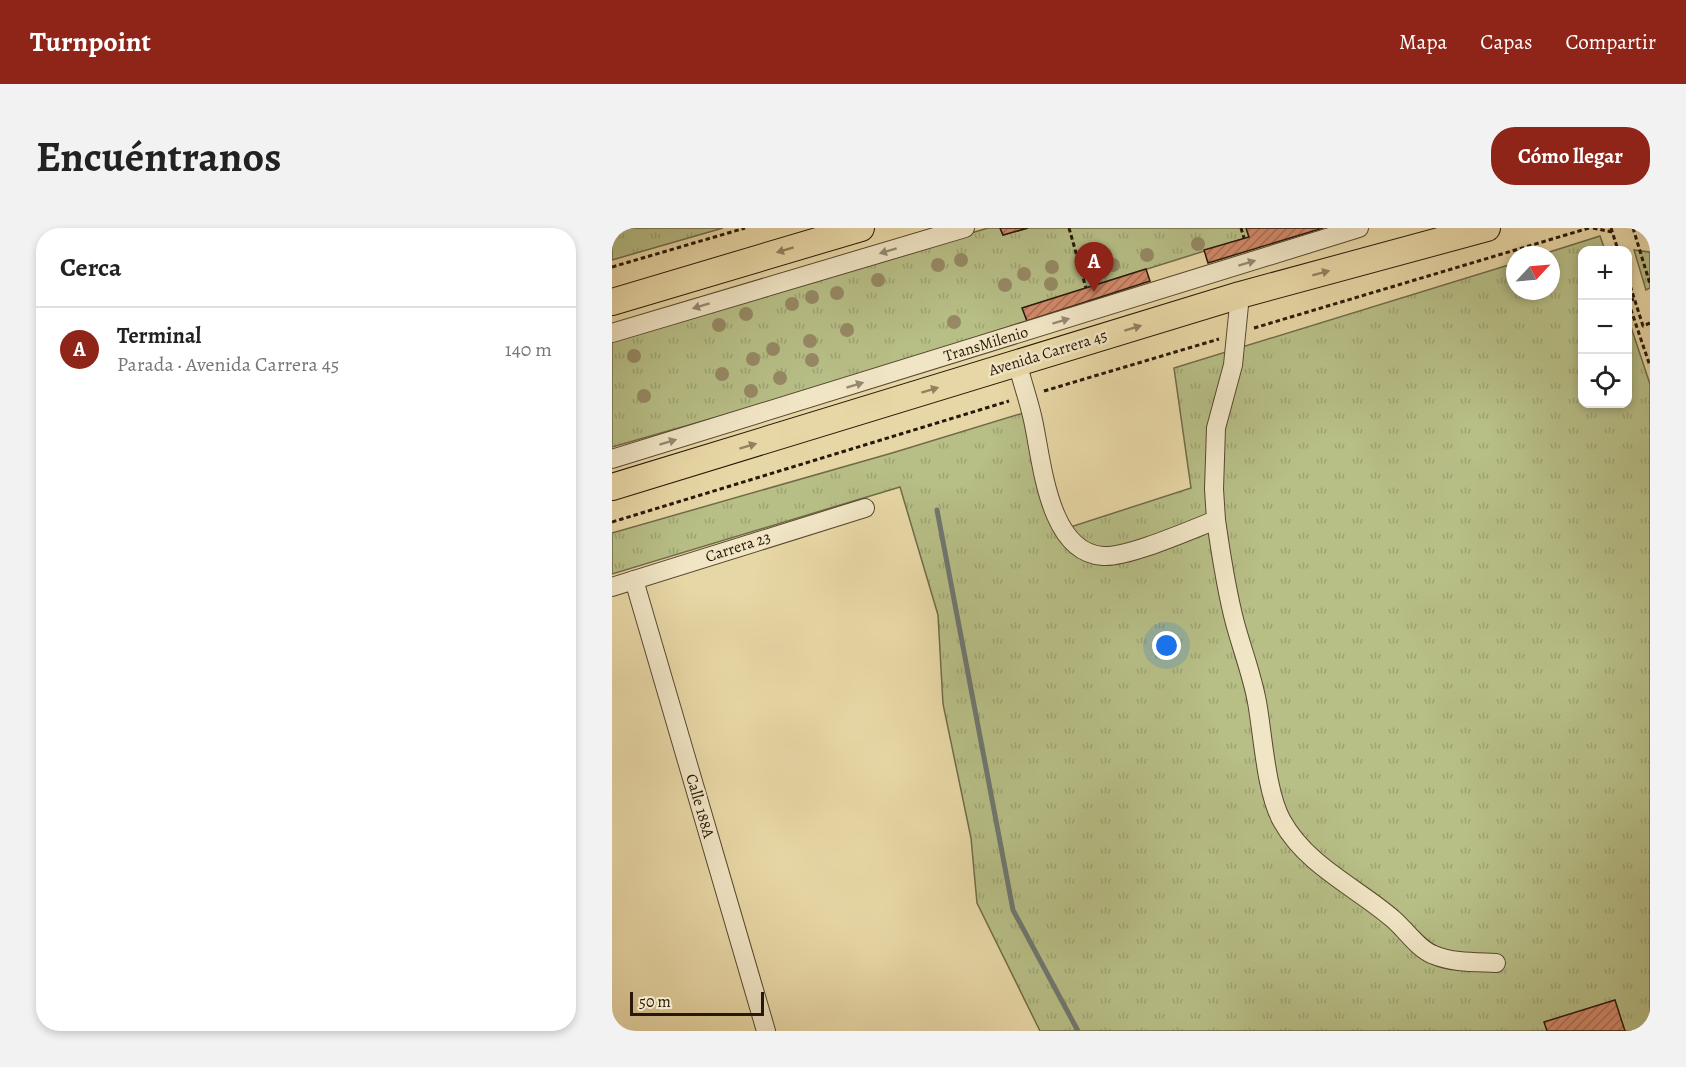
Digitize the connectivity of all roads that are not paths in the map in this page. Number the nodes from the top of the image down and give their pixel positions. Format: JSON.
{"nodes":[{"id":1,"x":861,"y":228,"type":"edge"},
{"id":2,"x":965,"y":228,"type":"edge"},
{"id":3,"x":1359,"y":228,"type":"edge"},
{"id":4,"x":1481,"y":229,"type":"edge"},
{"id":5,"x":1240,"y":295,"type":"junction"},
{"id":6,"x":612,"y":302,"type":"edge"},
{"id":7,"x":612,"y":333,"type":"edge"},
{"id":8,"x":1017,"y":363,"type":"junction"},
{"id":9,"x":612,"y":459,"type":"edge"},
{"id":10,"x":612,"y":487,"type":"edge"},
{"id":11,"x":865,"y":508,"type":"dead end"},
{"id":12,"x":1216,"y":520,"type":"junction"},
{"id":13,"x":634,"y":580,"type":"junction"},
{"id":14,"x":612,"y":587,"type":"edge"},
{"id":15,"x":1496,"y":963,"type":"dead end"},
{"id":16,"x":766,"y":1031,"type":"edge"}],
"edges":[{"from":1,"to":6,"type":"highway","one_way":true},
{"from":2,"to":7,"type":"street","one_way":true},
{"from":9,"to":3,"type":"street","name":"TransMilenio","one_way":true},
{"from":5,"to":4,"type":"highway","name":"Avenida Carrera 45","one_way":true},
{"from":8,"to":5,"type":"highway","name":"Avenida Carrera 45","one_way":true},
{"from":5,"to":12,"type":"street"},
{"from":10,"to":8,"type":"highway","name":"Avenida Carrera 45","one_way":true},
{"from":8,"to":12,"type":"street"},
{"from":11,"to":13,"type":"street","name":"Carrera 23"},
{"from":12,"to":15,"type":"street"},
{"from":13,"to":14,"type":"street","name":"Carrera 23"},
{"from":13,"to":16,"type":"street","name":"Calle 188A"}]}
